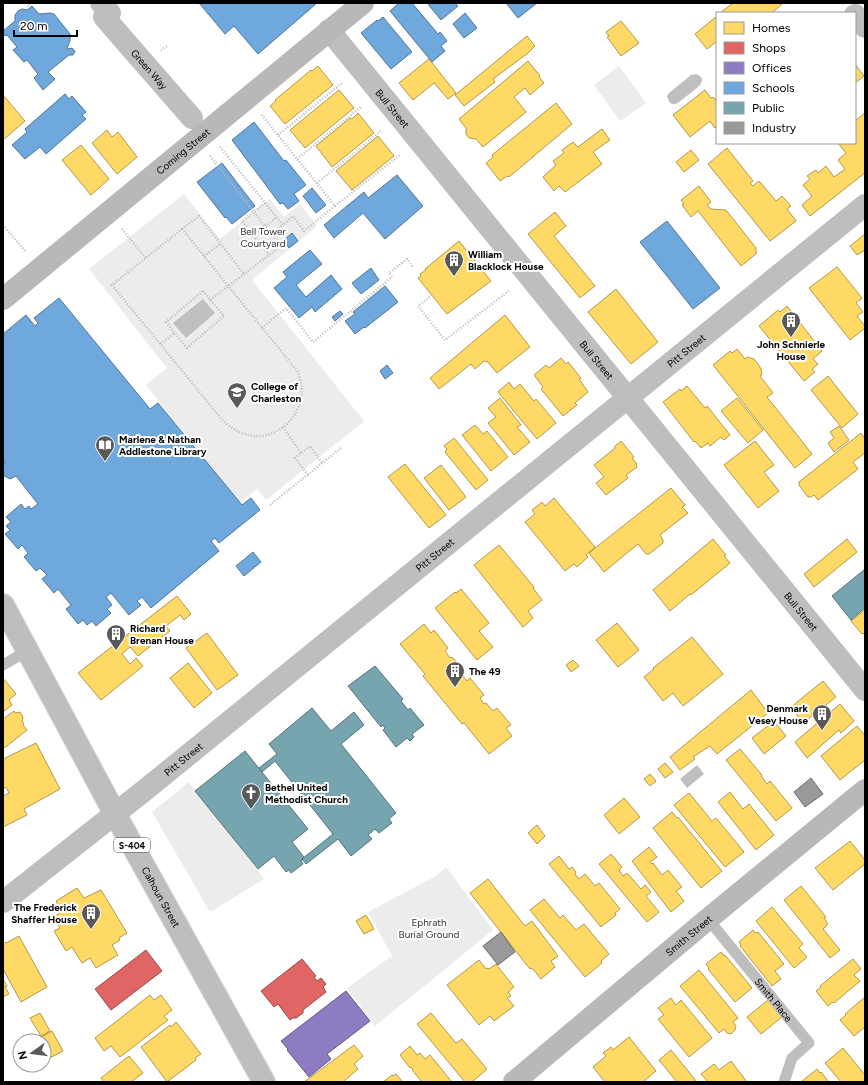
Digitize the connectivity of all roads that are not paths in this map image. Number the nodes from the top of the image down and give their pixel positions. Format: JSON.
{"nodes":[{"id":1,"x":101,"y":3,"type":"edge"},
{"id":2,"x":363,"y":3,"type":"edge"},
{"id":3,"x":846,"y":3,"type":"edge"},
{"id":4,"x":853,"y":12,"type":"edge"},
{"id":5,"x":856,"y":16,"type":"edge"},
{"id":6,"x":865,"y":27,"type":"edge"},
{"id":7,"x":329,"y":30,"type":"junction"},
{"id":8,"x":192,"y":118,"type":"dead end"},
{"id":9,"x":865,"y":205,"type":"edge"},
{"id":10,"x":3,"y":299,"type":"edge"},
{"id":11,"x":627,"y":398,"type":"junction"},
{"id":12,"x":3,"y":606,"type":"edge"},
{"id":13,"x":27,"y":651,"type":"junction"},
{"id":14,"x":3,"y":665,"type":"edge"},
{"id":15,"x":865,"y":690,"type":"edge"},
{"id":16,"x":865,"y":790,"type":"edge"},
{"id":17,"x":115,"y":814,"type":"junction"},
{"id":18,"x":3,"y":902,"type":"edge"},
{"id":19,"x":708,"y":919,"type":"junction"},
{"id":20,"x":264,"y":1082,"type":"edge"},
{"id":21,"x":514,"y":1082,"type":"edge"},
{"id":22,"x":784,"y":1082,"type":"edge"}],
"edges":[{"from":1,"to":8,"type":"street","name":"Green Way"},
{"from":2,"to":7,"type":"street","name":"Coming Street"},
{"from":3,"to":4,"type":"street"},
{"from":5,"to":6,"type":"street"},
{"from":7,"to":10,"type":"street","name":"Coming Street"},
{"from":7,"to":11,"type":"street","name":"Bull Street"},
{"from":9,"to":11,"type":"street","name":"Pitt Street"},
{"from":11,"to":15,"type":"street","name":"Bull Street"},
{"from":11,"to":17,"type":"street","name":"Pitt Street"},
{"from":12,"to":13,"type":"street","name":"Calhoun Street","number":"S-404"},
{"from":13,"to":14,"type":"lane"},
{"from":13,"to":17,"type":"street","name":"Calhoun Street","number":"S-404"},
{"from":16,"to":19,"type":"street","name":"Smith Street"},
{"from":17,"to":18,"type":"street","name":"Pitt Street"},
{"from":17,"to":20,"type":"street","name":"Calhoun Street","number":"S-404"},
{"from":19,"to":21,"type":"street","name":"Smith Street"},
{"from":19,"to":22,"type":"lane","name":"Smith Place"}]}
